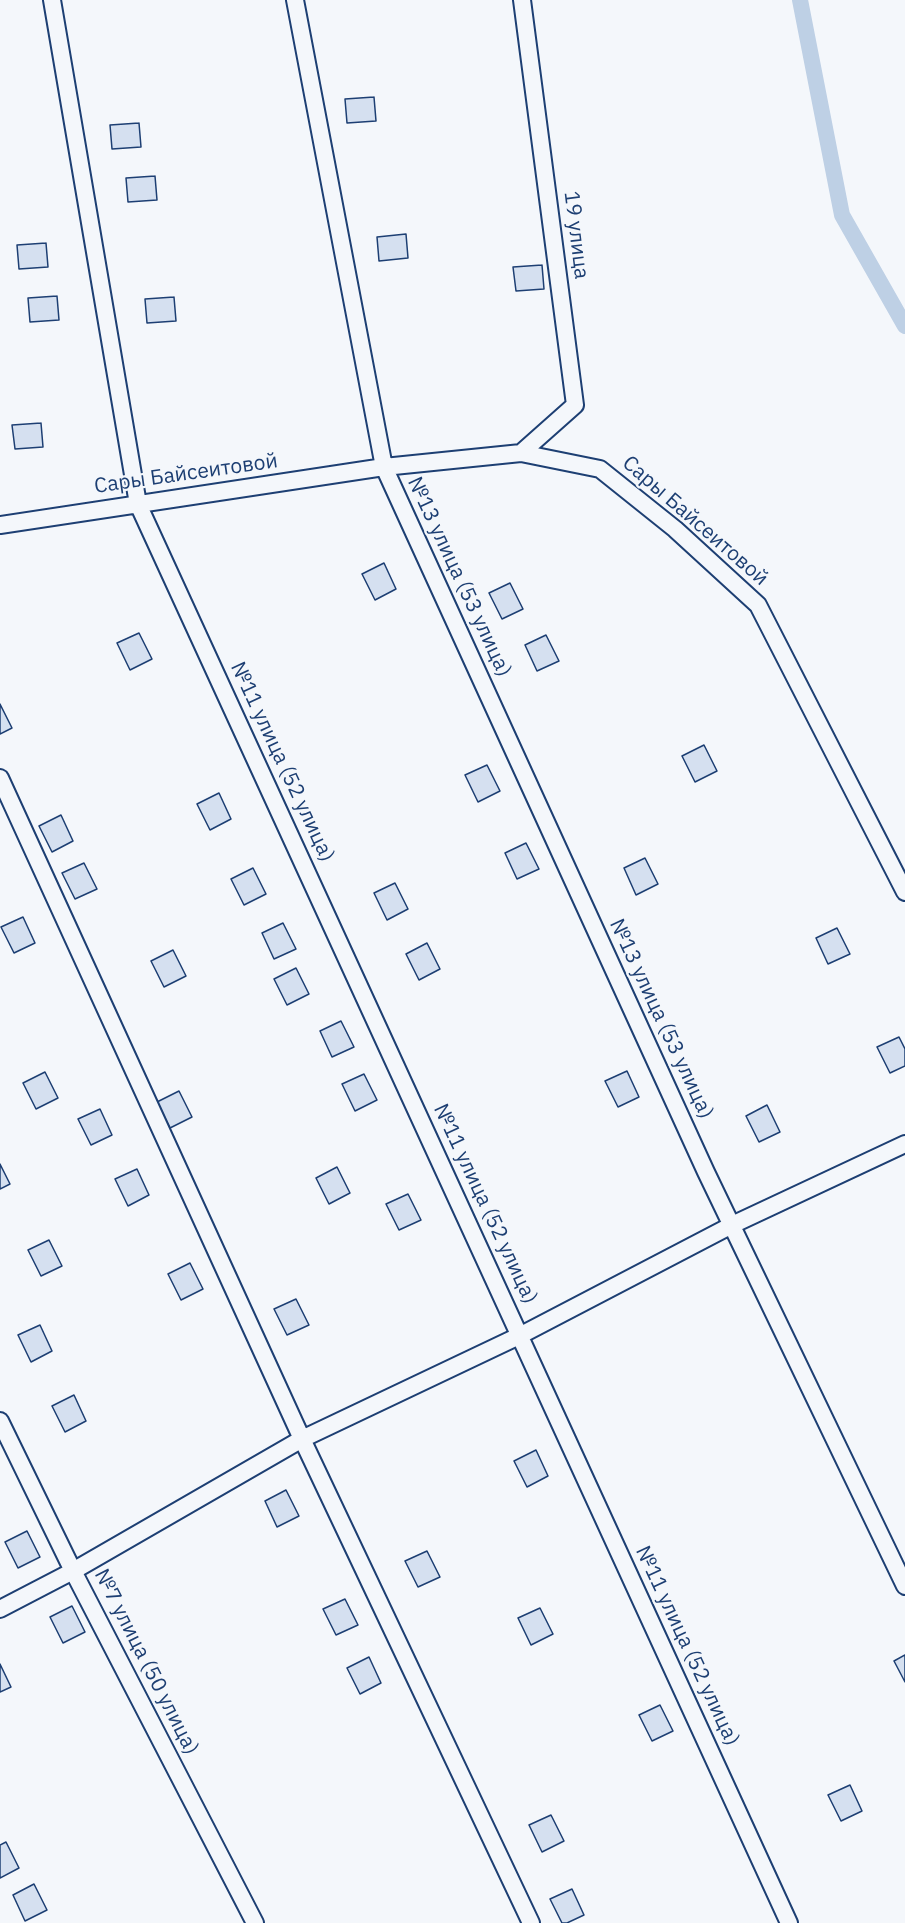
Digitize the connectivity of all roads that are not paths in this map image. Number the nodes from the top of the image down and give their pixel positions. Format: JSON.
{"nodes":[{"id":1,"x":52,"y":0,"type":"edge"},
{"id":2,"x":295,"y":0,"type":"edge"},
{"id":3,"x":522,"y":0,"type":"edge"},
{"id":4,"x":521,"y":453,"type":"junction"},
{"id":5,"x":384,"y":467,"type":"junction"},
{"id":6,"x":138,"y":504,"type":"junction"},
{"id":7,"x":0,"y":525,"type":"edge"},
{"id":8,"x":0,"y":778,"type":"edge"},
{"id":9,"x":905,"y":892,"type":"edge"},
{"id":10,"x":905,"y":1144,"type":"edge"},
{"id":11,"x":732,"y":1225,"type":"junction"},
{"id":12,"x":521,"y":1335,"type":"junction"},
{"id":13,"x":0,"y":1420,"type":"edge"},
{"id":14,"x":303,"y":1439,"type":"junction"},
{"id":15,"x":73,"y":1571,"type":"junction"},
{"id":16,"x":905,"y":1586,"type":"edge"},
{"id":17,"x":0,"y":1609,"type":"edge"},
{"id":18,"x":255,"y":1923,"type":"edge"},
{"id":19,"x":531,"y":1923,"type":"edge"},
{"id":20,"x":789,"y":1923,"type":"edge"}],
"edges":[{"from":1,"to":6,"type":"street","name":"№11 улица (52 улица)"},
{"from":2,"to":5,"type":"street","name":"№13 улица (53 улица)"},
{"from":3,"to":4,"type":"street","name":"19 улица"},
{"from":4,"to":5,"type":"street","name":"Сары Байсеитовой"},
{"from":4,"to":9,"type":"street","name":"Сары Байсеитовой"},
{"from":5,"to":6,"type":"street","name":"Сары Байсеитовой"},
{"from":5,"to":11,"type":"street","name":"№13 улица (53 улица)"},
{"from":6,"to":7,"type":"street","name":"Сары Байсеитовой"},
{"from":6,"to":12,"type":"street","name":"№11 улица (52 улица)"},
{"from":8,"to":14,"type":"street"},
{"from":10,"to":11,"type":"street"},
{"from":11,"to":12,"type":"street"},
{"from":11,"to":16,"type":"street","name":"№13 улица (53 улица)"},
{"from":12,"to":14,"type":"street"},
{"from":12,"to":20,"type":"street","name":"№11 улица (52 улица)"},
{"from":13,"to":15,"type":"street","name":"№7 улица (50 улица)"},
{"from":14,"to":15,"type":"street"},
{"from":14,"to":19,"type":"street"},
{"from":15,"to":17,"type":"street"},
{"from":15,"to":18,"type":"street","name":"№7 улица (50 улица)"}]}
